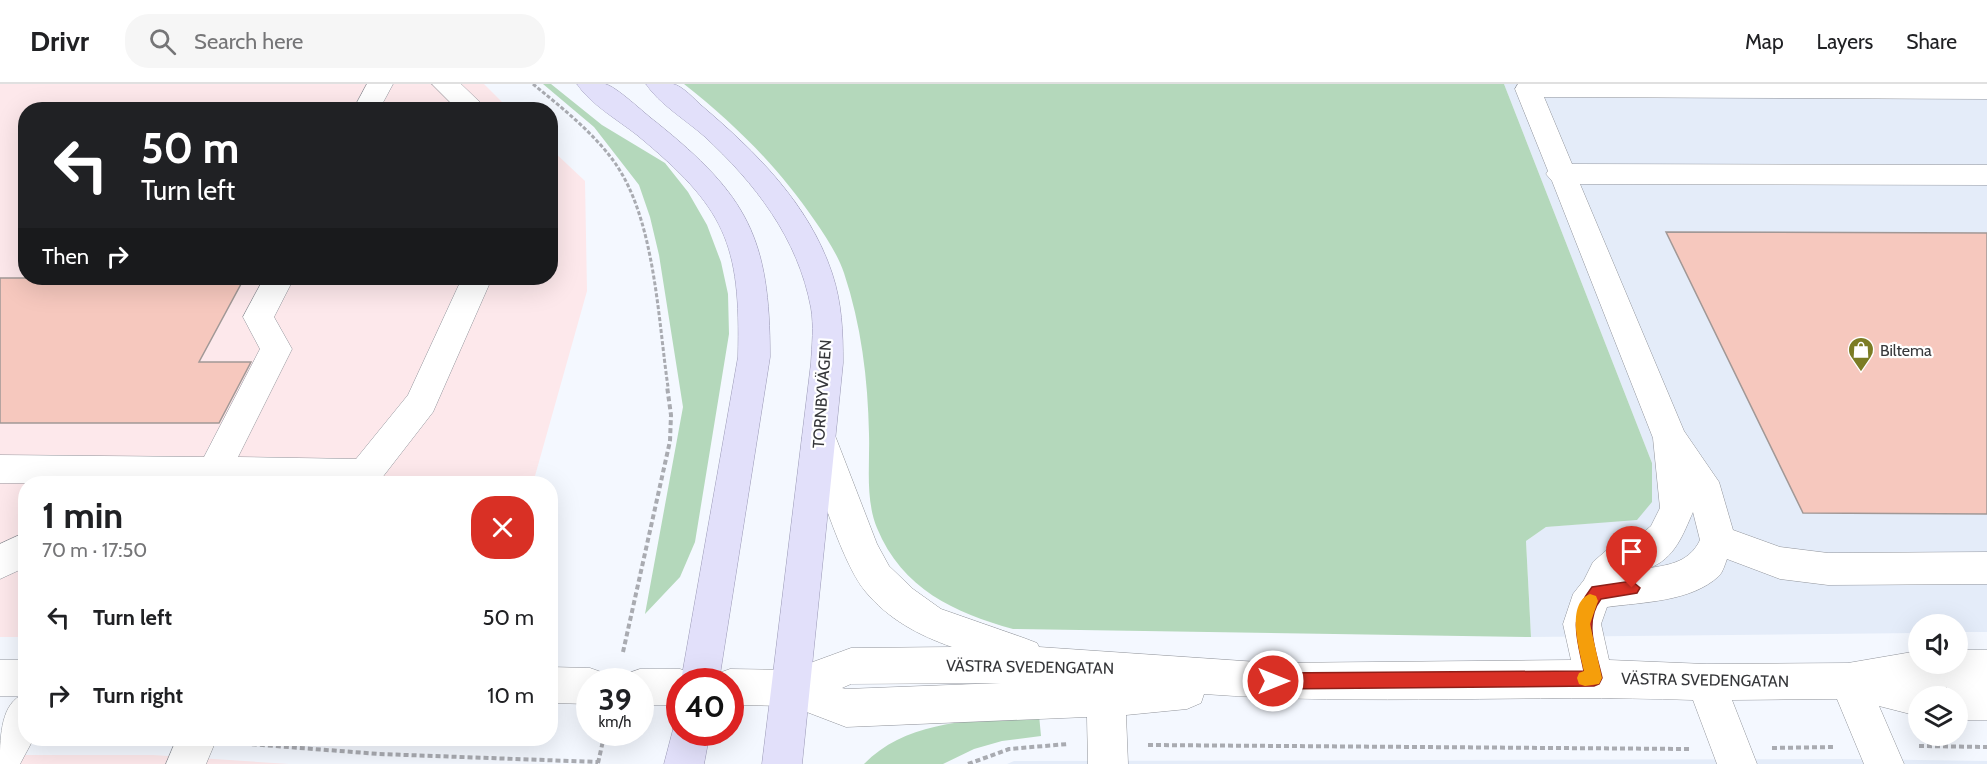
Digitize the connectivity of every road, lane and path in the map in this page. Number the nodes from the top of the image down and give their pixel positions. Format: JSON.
{"nodes":[{"id":1,"x":380,"y":84,"type":"edge"},
{"id":2,"x":445,"y":84,"type":"edge"},
{"id":3,"x":533,"y":84,"type":"edge"},
{"id":4,"x":590,"y":84,"type":"edge"},
{"id":5,"x":659,"y":84,"type":"edge"},
{"id":6,"x":1987,"y":91,"type":"edge"},
{"id":7,"x":370,"y":102,"type":"edge"},
{"id":8,"x":466,"y":102,"type":"edge"},
{"id":9,"x":553,"y":102,"type":"edge"},
{"id":10,"x":558,"y":106,"type":"edge"},
{"id":11,"x":1560,"y":174,"type":"junction"},
{"id":12,"x":1987,"y":175,"type":"edge"},
{"id":13,"x":275,"y":285,"type":"edge"},
{"id":14,"x":474,"y":285,"type":"edge"},
{"id":15,"x":819,"y":438,"type":"junction"},
{"id":16,"x":1670,"y":438,"type":"junction"},
{"id":17,"x":0,"y":469,"type":"edge"},
{"id":18,"x":191,"y":475,"type":"edge"},
{"id":19,"x":248,"y":476,"type":"edge"},
{"id":20,"x":365,"y":476,"type":"edge"},
{"id":21,"x":0,"y":534,"type":"edge"},
{"id":22,"x":18,"y":534,"type":"edge"},
{"id":23,"x":1718,"y":540,"type":"junction"},
{"id":24,"x":18,"y":553,"type":"edge"},
{"id":25,"x":0,"y":563,"type":"edge"},
{"id":26,"x":1987,"y":568,"type":"edge"},
{"id":27,"x":1597,"y":592,"type":"junction"},
{"id":28,"x":1052,"y":665,"type":"junction"},
{"id":29,"x":632,"y":668,"type":"edge"},
{"id":30,"x":702,"y":668,"type":"edge"},
{"id":31,"x":1987,"y":668,"type":"edge"},
{"id":32,"x":0,"y":678,"type":"edge"},
{"id":33,"x":18,"y":678,"type":"edge"},
{"id":34,"x":1594,"y":678,"type":"junction"},
{"id":35,"x":1848,"y":681,"type":"junction"},
{"id":36,"x":1706,"y":682,"type":"junction"},
{"id":37,"x":1105,"y":683,"type":"junction"},
{"id":38,"x":558,"y":685,"type":"edge"},
{"id":39,"x":576,"y":686,"type":"edge"},
{"id":40,"x":744,"y":687,"type":"edge"},
{"id":41,"x":791,"y":688,"type":"junction"},
{"id":42,"x":1908,"y":695,"type":"edge"},
{"id":43,"x":1968,"y":701,"type":"edge"},
{"id":44,"x":1987,"y":701,"type":"edge"},
{"id":45,"x":157,"y":746,"type":"edge"},
{"id":46,"x":217,"y":746,"type":"edge"},
{"id":47,"x":287,"y":746,"type":"edge"},
{"id":48,"x":601,"y":746,"type":"edge"},
{"id":49,"x":687,"y":746,"type":"edge"},
{"id":50,"x":1987,"y":747,"type":"edge"},
{"id":51,"x":193,"y":748,"type":"edge"},
{"id":52,"x":1107,"y":754,"type":"edge"},
{"id":53,"x":1880,"y":755,"type":"edge"},
{"id":54,"x":1734,"y":756,"type":"edge"},
{"id":55,"x":598,"y":763,"type":"edge"},
{"id":56,"x":684,"y":764,"type":"edge"},
{"id":57,"x":782,"y":764,"type":"edge"},
{"id":58,"x":968,"y":764,"type":"edge"}],
"edges":[{"from":1,"to":7,"type":"street"},
{"from":2,"to":8,"type":"street"},
{"from":3,"to":9,"type":"path"},
{"from":4,"to":30,"type":"main road"},
{"from":5,"to":15,"type":"main road","name":"TORNBYVÄGEN"},
{"from":6,"to":11,"type":"street"},
{"from":10,"to":29,"type":"path"},
{"from":11,"to":12,"type":"street"},
{"from":11,"to":16,"type":"street"},
{"from":13,"to":18,"type":"street"},
{"from":14,"to":20,"type":"street"},
{"from":15,"to":28,"type":"street"},
{"from":15,"to":41,"type":"main road","name":"TORNBYVÄGEN"},
{"from":16,"to":23,"type":"street"},
{"from":16,"to":27,"type":"street"},
{"from":17,"to":18,"type":"street"},
{"from":18,"to":19,"type":"street"},
{"from":21,"to":22,"type":"street"},
{"from":23,"to":26,"type":"street"},
{"from":23,"to":27,"type":"street"},
{"from":24,"to":25,"type":"street"},
{"from":27,"to":34,"type":"street"},
{"from":28,"to":37,"type":"street","name":"VÄSTRA SVEDENGATAN"},
{"from":28,"to":41,"type":"street","name":"VÄSTRA SVEDENGATAN"},
{"from":31,"to":35,"type":"street","name":"VÄSTRA SVEDENGATAN"},
{"from":32,"to":33,"type":"street"},
{"from":34,"to":36,"type":"street","name":"VÄSTRA SVEDENGATAN"},
{"from":34,"to":37,"type":"street","name":"VÄSTRA SVEDENGATAN"},
{"from":35,"to":36,"type":"street","name":"VÄSTRA SVEDENGATAN"},
{"from":35,"to":42,"type":"street","name":"VÄSTRA SVEDENGATAN"},
{"from":35,"to":53,"type":"street"},
{"from":36,"to":54,"type":"street"},
{"from":37,"to":41,"type":"street","name":"VÄSTRA SVEDENGATAN"},
{"from":37,"to":52,"type":"street"},
{"from":38,"to":39,"type":"street"},
{"from":40,"to":41,"type":"street","name":"VÄSTRA SVEDENGATAN"},
{"from":41,"to":57,"type":"main road","name":"TORNBYVÄGEN"},
{"from":43,"to":44,"type":"street"},
{"from":45,"to":51,"type":"path"},
{"from":46,"to":51,"type":"path"},
{"from":47,"to":55,"type":"path"},
{"from":48,"to":55,"type":"path"},
{"from":49,"to":56,"type":"main road"},
{"from":50,"to":53,"type":"path"},
{"from":52,"to":54,"type":"path"},
{"from":52,"to":58,"type":"path"},
{"from":53,"to":54,"type":"path"}]}
